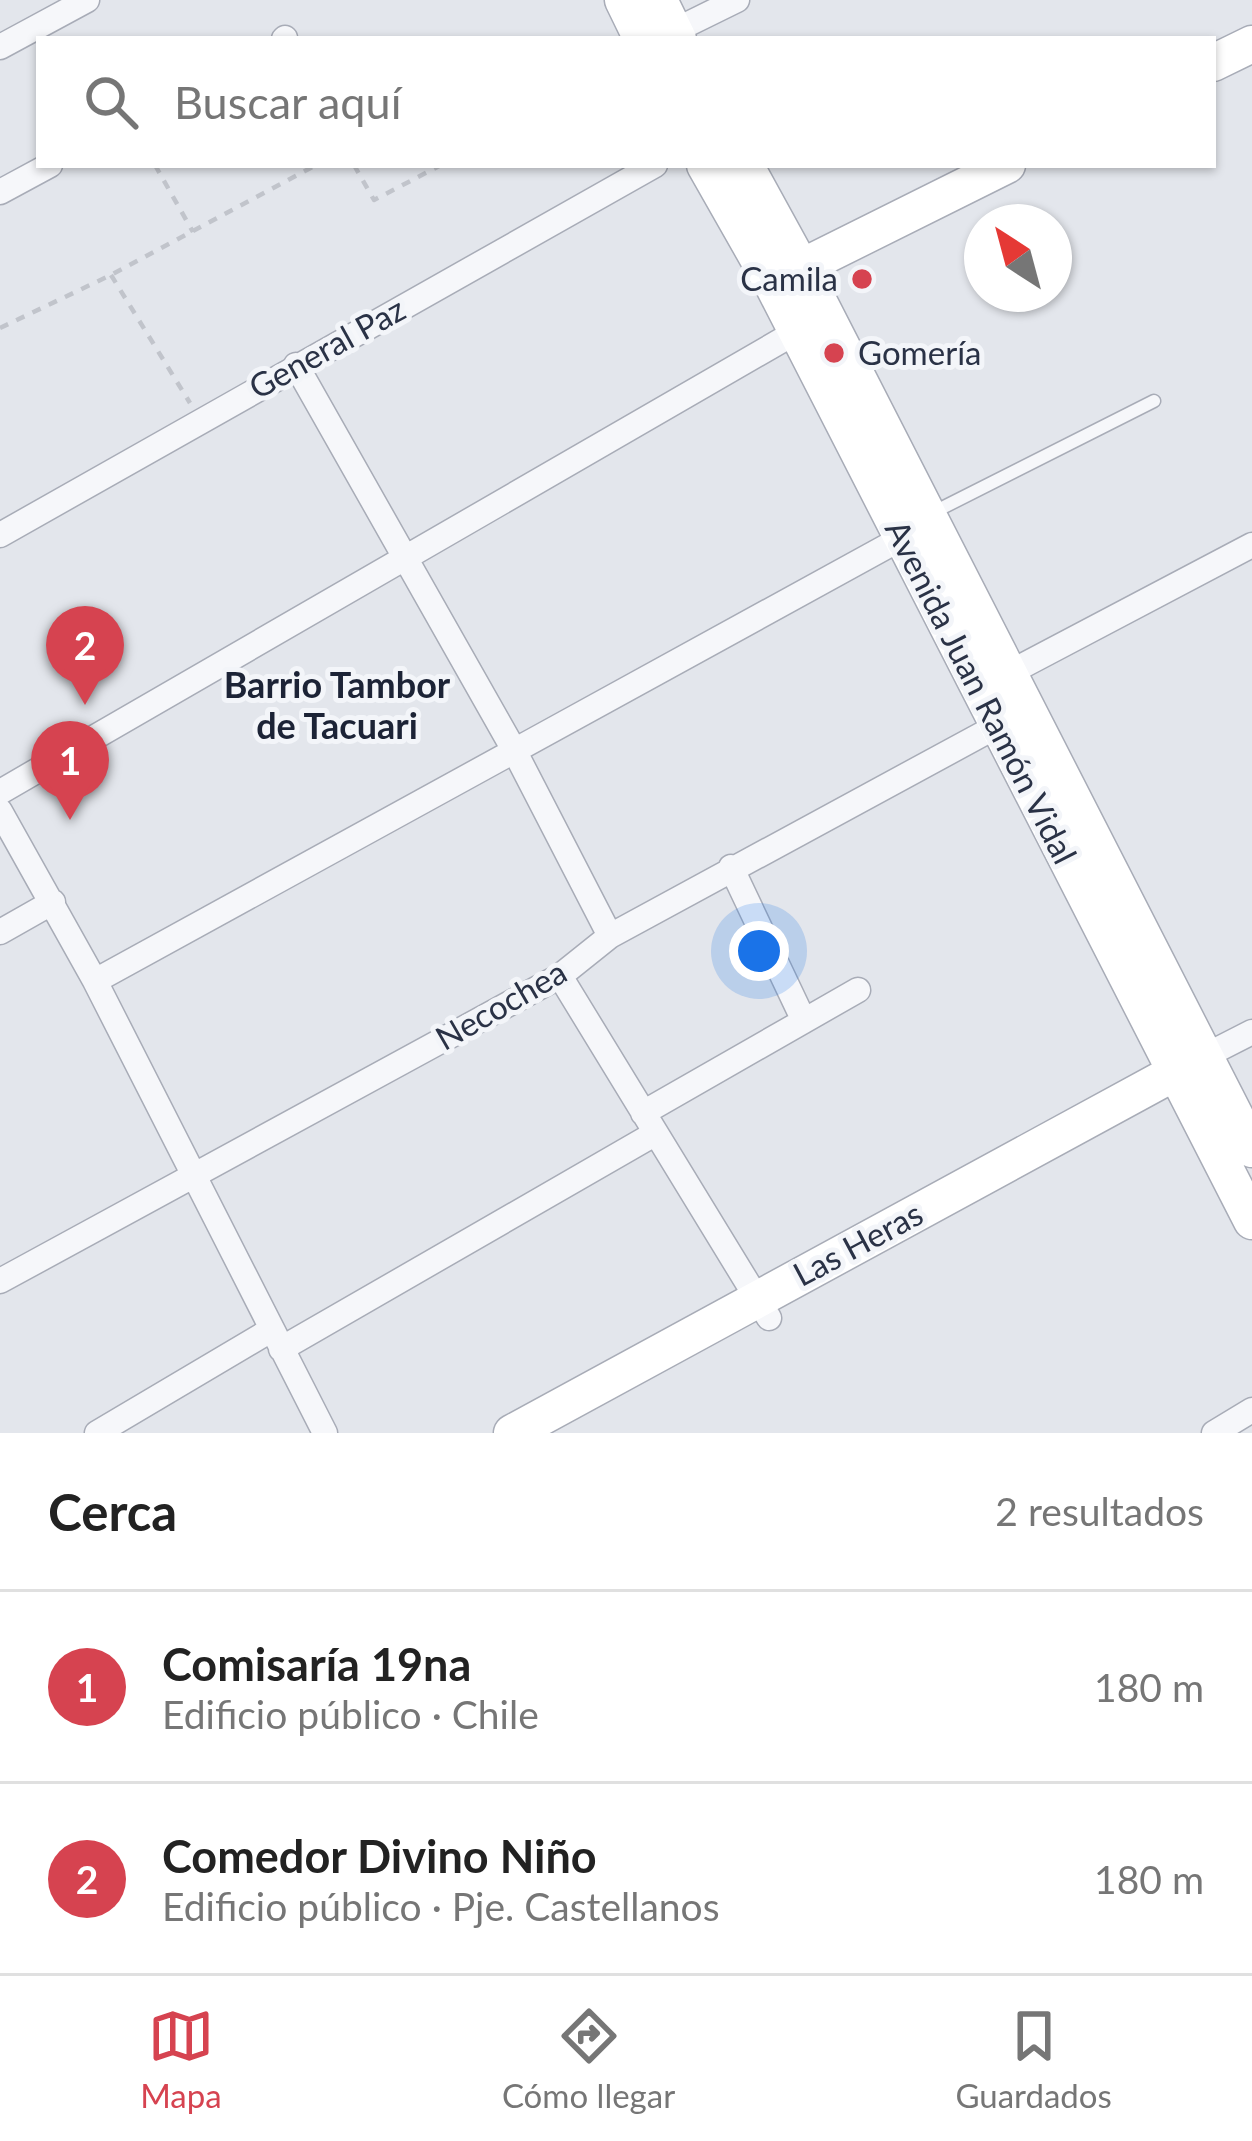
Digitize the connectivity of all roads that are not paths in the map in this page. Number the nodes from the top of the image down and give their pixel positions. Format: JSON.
{"nodes":[{"id":1,"x":87,"y":0,"type":"edge"},
{"id":2,"x":623,"y":0,"type":"edge"},
{"id":3,"x":737,"y":0,"type":"edge"},
{"id":4,"x":663,"y":27,"type":"edge"},
{"id":5,"x":1252,"y":44,"type":"edge"},
{"id":6,"x":0,"y":47,"type":"edge"},
{"id":7,"x":1216,"y":62,"type":"edge"},
{"id":8,"x":44,"y":168,"type":"edge"},
{"id":9,"x":651,"y":168,"type":"edge"},
{"id":10,"x":707,"y":168,"type":"edge"},
{"id":11,"x":746,"y":168,"type":"edge"},
{"id":12,"x":1001,"y":168,"type":"edge"},
{"id":13,"x":0,"y":192,"type":"edge"},
{"id":14,"x":786,"y":275,"type":"junction"},
{"id":15,"x":796,"y":332,"type":"junction"},
{"id":16,"x":296,"y":365,"type":"junction"},
{"id":17,"x":1154,"y":401,"type":"dead end"},
{"id":18,"x":915,"y":527,"type":"junction"},
{"id":19,"x":0,"y":535,"type":"edge"},
{"id":20,"x":1252,"y":545,"type":"edge"},
{"id":21,"x":403,"y":559,"type":"junction"},
{"id":22,"x":1009,"y":673,"type":"junction"},
{"id":23,"x":999,"y":725,"type":"junction"},
{"id":24,"x":514,"y":750,"type":"junction"},
{"id":25,"x":0,"y":792,"type":"edge"},
{"id":26,"x":0,"y":812,"type":"edge"},
{"id":27,"x":731,"y":867,"type":"junction"},
{"id":28,"x":53,"y":902,"type":"junction"},
{"id":29,"x":0,"y":932,"type":"edge"},
{"id":30,"x":610,"y":936,"type":"junction"},
{"id":31,"x":560,"y":976,"type":"junction"},
{"id":32,"x":95,"y":981,"type":"junction"},
{"id":33,"x":858,"y":990,"type":"dead end"},
{"id":34,"x":804,"y":1022,"type":"junction"},
{"id":35,"x":1252,"y":1032,"type":"edge"},
{"id":36,"x":1190,"y":1073,"type":"junction"},
{"id":37,"x":650,"y":1123,"type":"junction"},
{"id":38,"x":1252,"y":1149,"type":"edge"},
{"id":39,"x":192,"y":1174,"type":"junction"},
{"id":40,"x":1252,"y":1222,"type":"edge"},
{"id":41,"x":0,"y":1281,"type":"edge"},
{"id":42,"x":763,"y":1308,"type":"junction"},
{"id":43,"x":276,"y":1339,"type":"junction"},
{"id":44,"x":1252,"y":1410,"type":"edge"},
{"id":45,"x":97,"y":1433,"type":"edge"},
{"id":46,"x":325,"y":1433,"type":"edge"},
{"id":47,"x":512,"y":1433,"type":"edge"},
{"id":48,"x":560,"y":1433,"type":"edge"},
{"id":49,"x":1214,"y":1433,"type":"edge"}],
"edges":[{"from":1,"to":6,"type":"street"},
{"from":2,"to":4,"type":"main road"},
{"from":3,"to":4,"type":"street"},
{"from":5,"to":7,"type":"main road"},
{"from":8,"to":13,"type":"street"},
{"from":9,"to":16,"type":"street","name":"General Paz"},
{"from":10,"to":14,"type":"main road","name":"Avenida Juan Ramón Vidal"},
{"from":11,"to":14,"type":"main road","name":"Avenida Juan Ramón Vidal"},
{"from":12,"to":14,"type":"main road"},
{"from":14,"to":15,"type":"main road","name":"Avenida Juan Ramón Vidal"},
{"from":14,"to":18,"type":"main road","name":"Avenida Juan Ramón Vidal"},
{"from":15,"to":18,"type":"main road","name":"Avenida Juan Ramón Vidal"},
{"from":15,"to":21,"type":"street"},
{"from":16,"to":19,"type":"street","name":"General Paz"},
{"from":16,"to":21,"type":"street"},
{"from":17,"to":18,"type":"lane"},
{"from":18,"to":22,"type":"main road","name":"Avenida Juan Ramón Vidal"},
{"from":18,"to":23,"type":"main road","name":"Avenida Juan Ramón Vidal"},
{"from":18,"to":24,"type":"street"},
{"from":20,"to":22,"type":"street"},
{"from":21,"to":24,"type":"street"},
{"from":21,"to":25,"type":"street"},
{"from":22,"to":36,"type":"main road","name":"Avenida Juan Ramón Vidal"},
{"from":23,"to":27,"type":"street","name":"Necochea"},
{"from":23,"to":36,"type":"main road","name":"Avenida Juan Ramón Vidal"},
{"from":24,"to":30,"type":"street"},
{"from":24,"to":32,"type":"street"},
{"from":26,"to":28,"type":"street"},
{"from":27,"to":30,"type":"street","name":"Necochea"},
{"from":27,"to":34,"type":"street"},
{"from":28,"to":29,"type":"street"},
{"from":28,"to":32,"type":"street"},
{"from":30,"to":31,"type":"street","name":"Necochea"},
{"from":31,"to":37,"type":"street"},
{"from":31,"to":39,"type":"street","name":"Necochea"},
{"from":32,"to":39,"type":"street"},
{"from":33,"to":34,"type":"street"},
{"from":34,"to":37,"type":"street"},
{"from":35,"to":36,"type":"street","name":"Las Heras"},
{"from":36,"to":38,"type":"main road","name":"Avenida Juan Ramón Vidal"},
{"from":36,"to":40,"type":"main road","name":"Avenida Juan Ramón Vidal"},
{"from":36,"to":42,"type":"main road","name":"Las Heras"},
{"from":37,"to":42,"type":"street"},
{"from":37,"to":43,"type":"street"},
{"from":39,"to":41,"type":"street","name":"Necochea"},
{"from":39,"to":43,"type":"street"},
{"from":42,"to":47,"type":"main road","name":"Las Heras"},
{"from":42,"to":48,"type":"main road","name":"Las Heras"},
{"from":43,"to":45,"type":"street"},
{"from":43,"to":46,"type":"street"},
{"from":44,"to":49,"type":"street"}]}
